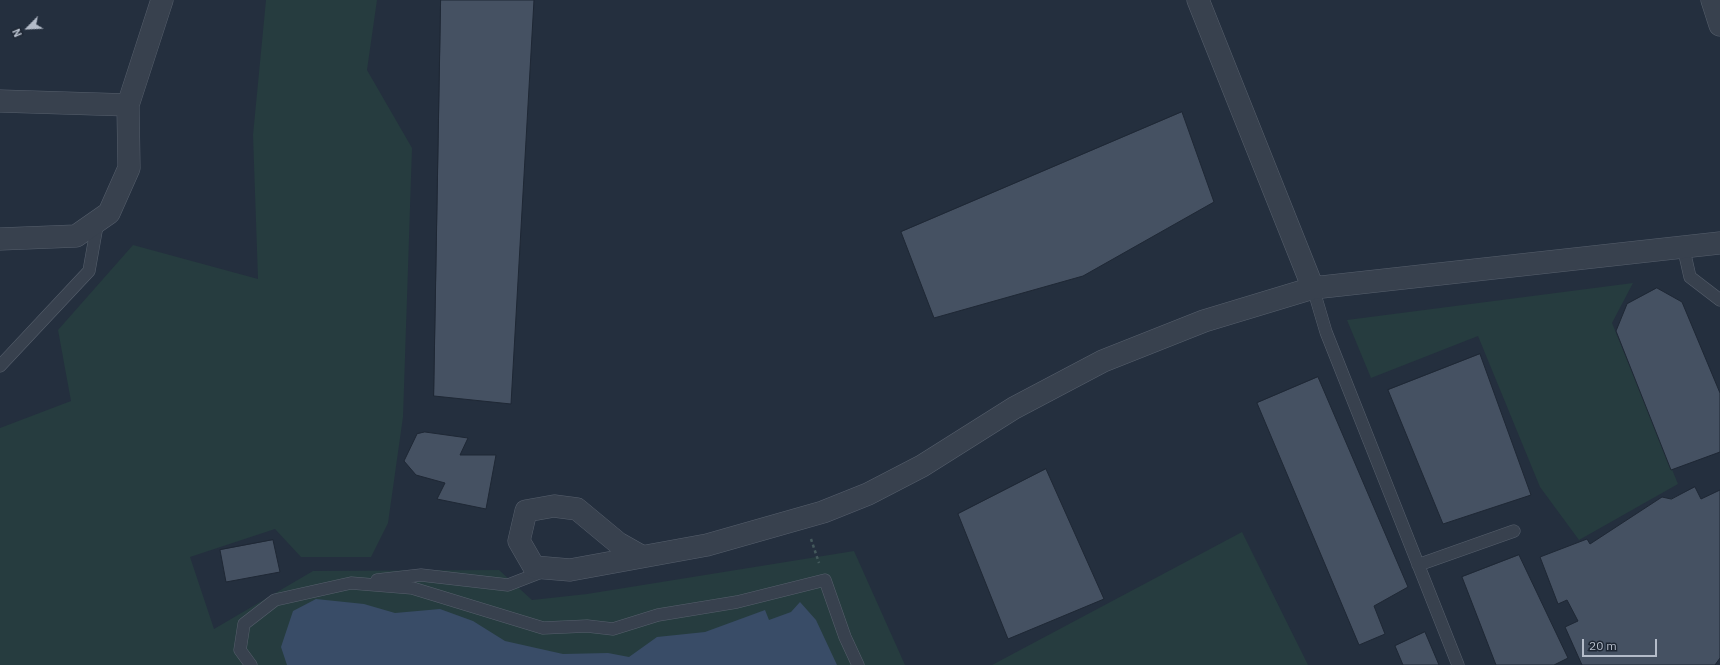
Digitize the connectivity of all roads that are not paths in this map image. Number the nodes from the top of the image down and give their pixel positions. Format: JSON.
{"nodes":[{"id":1,"x":162,"y":0,"type":"edge"},
{"id":2,"x":1198,"y":0,"type":"edge"},
{"id":3,"x":1712,"y":0,"type":"edge"},
{"id":4,"x":1720,"y":25,"type":"edge"},
{"id":5,"x":0,"y":101,"type":"edge"},
{"id":6,"x":128,"y":105,"type":"junction"},
{"id":7,"x":98,"y":220,"type":"junction"},
{"id":8,"x":0,"y":239,"type":"edge"},
{"id":9,"x":1720,"y":243,"type":"edge"},
{"id":10,"x":1683,"y":246,"type":"junction"},
{"id":11,"x":1313,"y":288,"type":"junction"},
{"id":12,"x":1720,"y":300,"type":"edge"},
{"id":13,"x":0,"y":366,"type":"edge"},
{"id":14,"x":1514,"y":531,"type":"dead end"},
{"id":15,"x":641,"y":556,"type":"junction"},
{"id":16,"x":1418,"y":565,"type":"junction"},
{"id":17,"x":547,"y":568,"type":"junction"},
{"id":18,"x":351,"y":583,"type":"junction"},
{"id":19,"x":251,"y":665,"type":"edge"},
{"id":20,"x":858,"y":665,"type":"edge"},
{"id":21,"x":1458,"y":665,"type":"edge"}],
"edges":[{"from":1,"to":6,"type":"street"},
{"from":2,"to":11,"type":"street"},
{"from":3,"to":4,"type":"street"},
{"from":5,"to":6,"type":"street"},
{"from":6,"to":7,"type":"street"},
{"from":7,"to":8,"type":"street"},
{"from":7,"to":13,"type":"lane"},
{"from":9,"to":10,"type":"street"},
{"from":10,"to":11,"type":"street"},
{"from":10,"to":12,"type":"lane"},
{"from":11,"to":15,"type":"street"},
{"from":11,"to":16,"type":"lane"},
{"from":14,"to":16,"type":"lane"},
{"from":15,"to":17,"type":"street"},
{"from":15,"to":17,"type":"street"},
{"from":16,"to":21,"type":"lane"},
{"from":17,"to":18,"type":"lane"},
{"from":18,"to":19,"type":"lane"},
{"from":18,"to":20,"type":"lane"}]}
